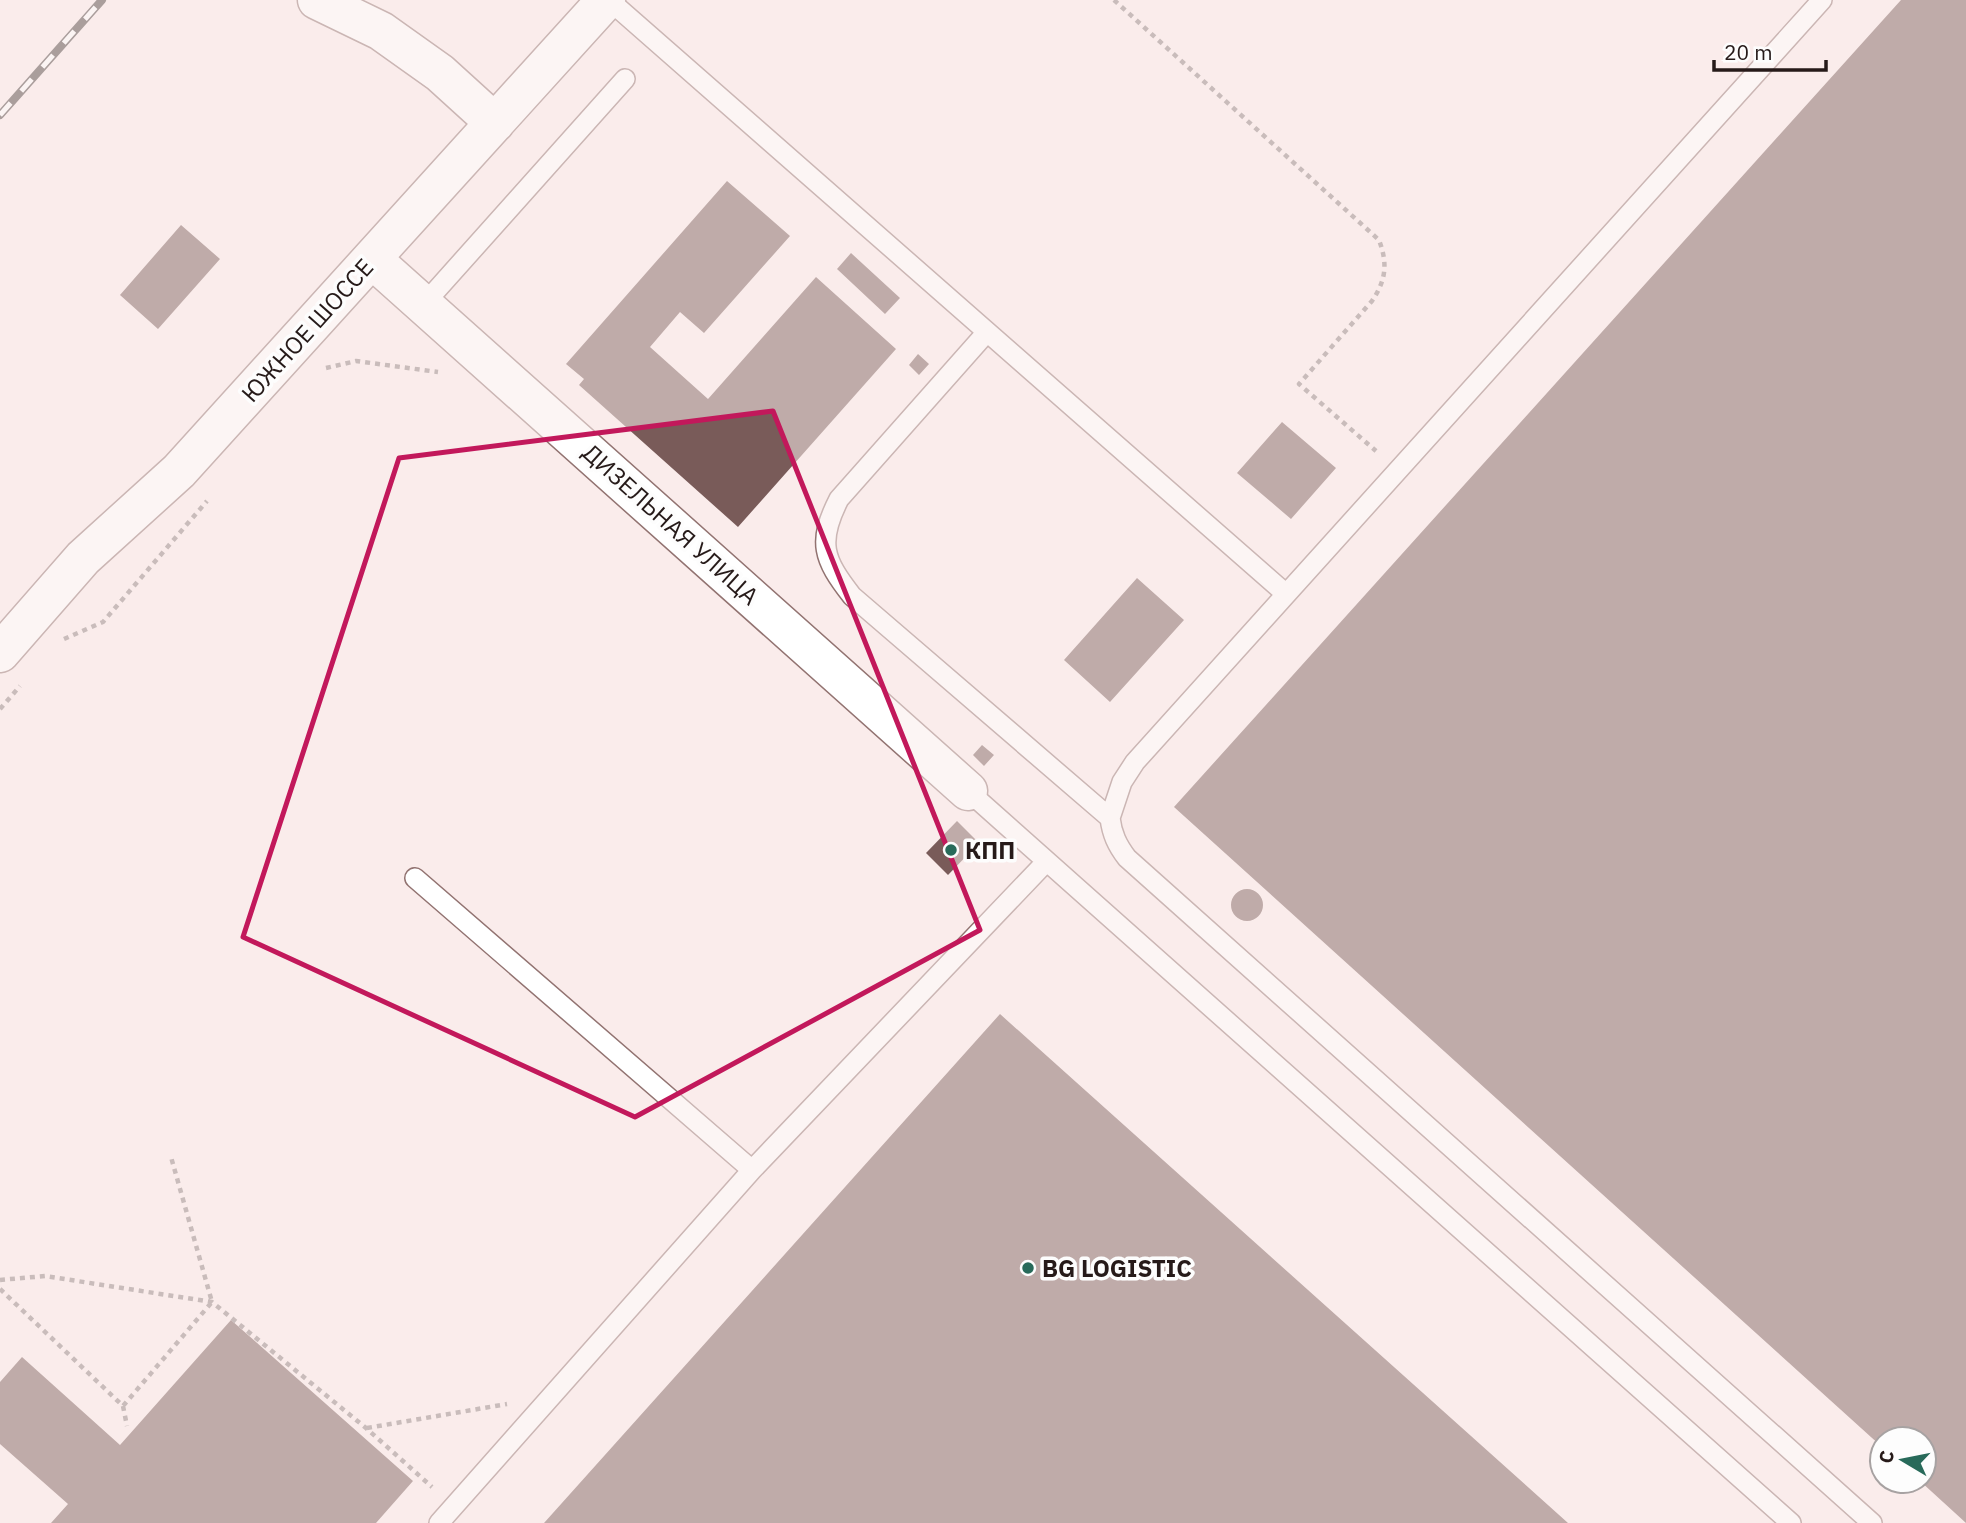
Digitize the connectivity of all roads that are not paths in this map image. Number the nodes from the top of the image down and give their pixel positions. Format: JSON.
{"nodes":[{"id":1,"x":317,"y":0,"type":"edge"},
{"id":2,"x":608,"y":0,"type":"edge"},
{"id":3,"x":1822,"y":0,"type":"edge"},
{"id":4,"x":625,"y":79,"type":"dead end"},
{"id":5,"x":495,"y":124,"type":"junction"},
{"id":6,"x":372,"y":259,"type":"junction"},
{"id":7,"x":424,"y":304,"type":"junction"},
{"id":8,"x":988,"y":332,"type":"junction"},
{"id":9,"x":1286,"y":594,"type":"junction"},
{"id":10,"x":0,"y":653,"type":"edge"},
{"id":11,"x":968,"y":791,"type":"joint"},
{"id":12,"x":1110,"y":818,"type":"junction"},
{"id":13,"x":1046,"y":862,"type":"junction"},
{"id":14,"x":415,"y":878,"type":"dead end"},
{"id":15,"x":752,"y":1170,"type":"junction"},
{"id":16,"x":439,"y":1523,"type":"edge"},
{"id":17,"x":1791,"y":1523,"type":"edge"},
{"id":18,"x":1872,"y":1523,"type":"edge"}],
"edges":[{"from":1,"to":5,"type":"street"},
{"from":2,"to":5,"type":"street","name":"ЮЖНОЕ ШОССЕ"},
{"from":2,"to":8,"type":"lane"},
{"from":3,"to":9,"type":"lane"},
{"from":4,"to":7,"type":"lane"},
{"from":5,"to":6,"type":"street","name":"ЮЖНОЕ ШОССЕ"},
{"from":6,"to":7,"type":"street","name":"ДИЗЕЛЬНАЯ УЛИЦА"},
{"from":6,"to":10,"type":"street","name":"ЮЖНОЕ ШОССЕ"},
{"from":7,"to":11,"type":"street","name":"ДИЗЕЛЬНАЯ УЛИЦА"},
{"from":8,"to":9,"type":"lane"},
{"from":8,"to":12,"type":"lane"},
{"from":9,"to":12,"type":"lane"},
{"from":11,"to":13,"type":"lane"},
{"from":12,"to":18,"type":"lane"},
{"from":13,"to":15,"type":"lane"},
{"from":13,"to":17,"type":"lane"},
{"from":14,"to":15,"type":"lane"},
{"from":15,"to":16,"type":"lane"}]}
